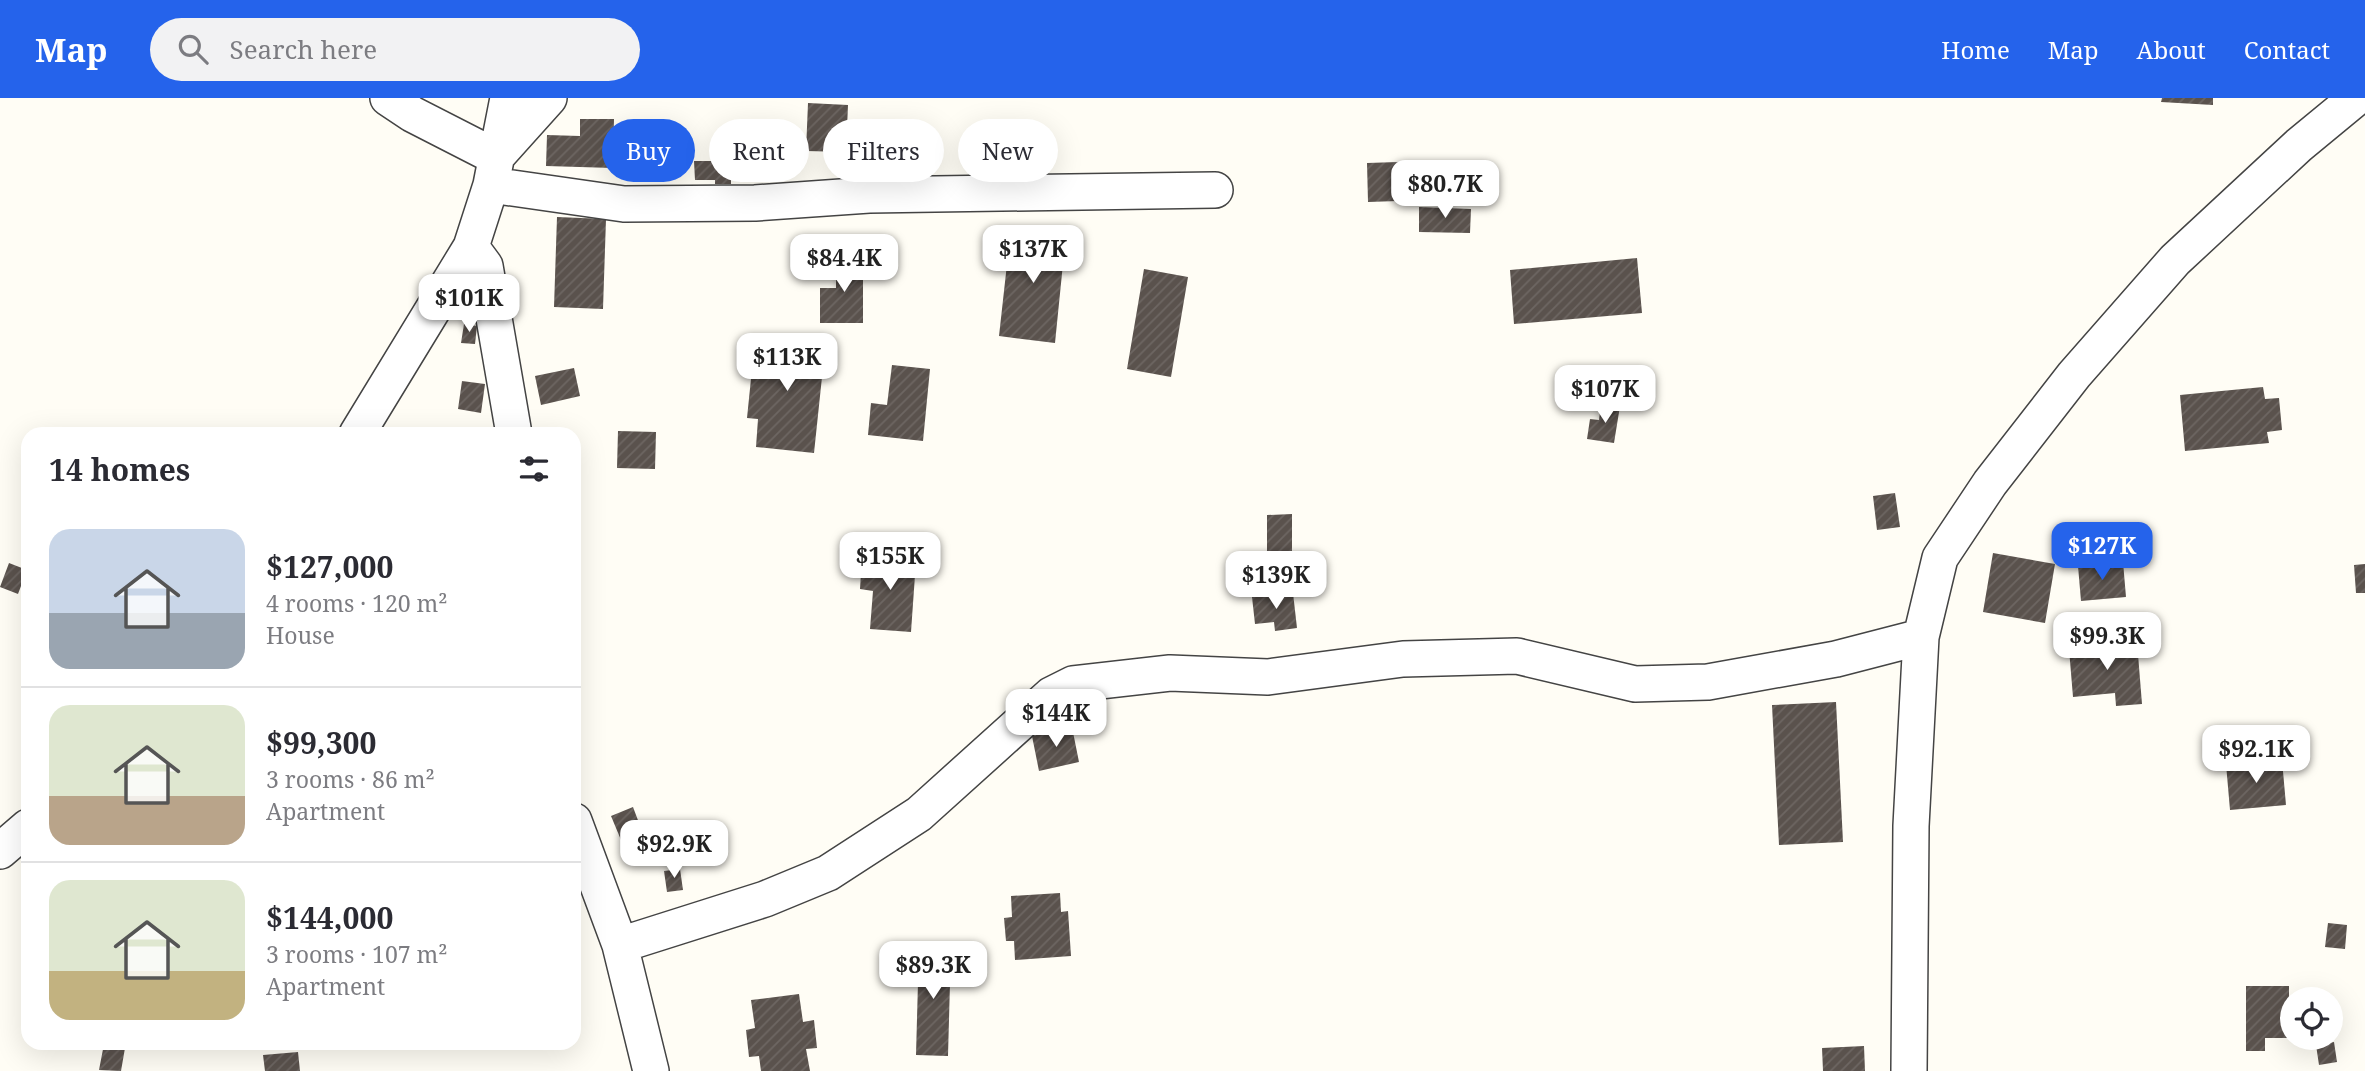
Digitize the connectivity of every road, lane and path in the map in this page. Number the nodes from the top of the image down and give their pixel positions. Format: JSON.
{"nodes":[{"id":1,"x":388,"y":98,"type":"edge"},
{"id":2,"x":508,"y":98,"type":"edge"},
{"id":3,"x":549,"y":98,"type":"edge"},
{"id":4,"x":2356,"y":98,"type":"edge"},
{"id":5,"x":494,"y":171,"type":"junction"},
{"id":6,"x":1215,"y":190,"type":"dead end"},
{"id":7,"x":471,"y":247,"type":"junction"},
{"id":8,"x":361,"y":427,"type":"edge"},
{"id":9,"x":513,"y":427,"type":"edge"},
{"id":10,"x":1921,"y":637,"type":"junction"},
{"id":11,"x":21,"y":833,"type":"edge"},
{"id":12,"x":581,"y":840,"type":"edge"},
{"id":13,"x":0,"y":851,"type":"edge"},
{"id":14,"x":620,"y":945,"type":"junction"},
{"id":15,"x":651,"y":1071,"type":"edge"},
{"id":16,"x":1909,"y":1071,"type":"edge"}],
"edges":[{"from":1,"to":5,"type":"street"},
{"from":2,"to":5,"type":"street"},
{"from":3,"to":5,"type":"street"},
{"from":4,"to":10,"type":"street"},
{"from":5,"to":6,"type":"street"},
{"from":5,"to":7,"type":"street"},
{"from":7,"to":8,"type":"street"},
{"from":7,"to":9,"type":"street"},
{"from":10,"to":14,"type":"street"},
{"from":10,"to":16,"type":"street"},
{"from":11,"to":13,"type":"street"},
{"from":12,"to":14,"type":"street"},
{"from":14,"to":15,"type":"street"}]}
